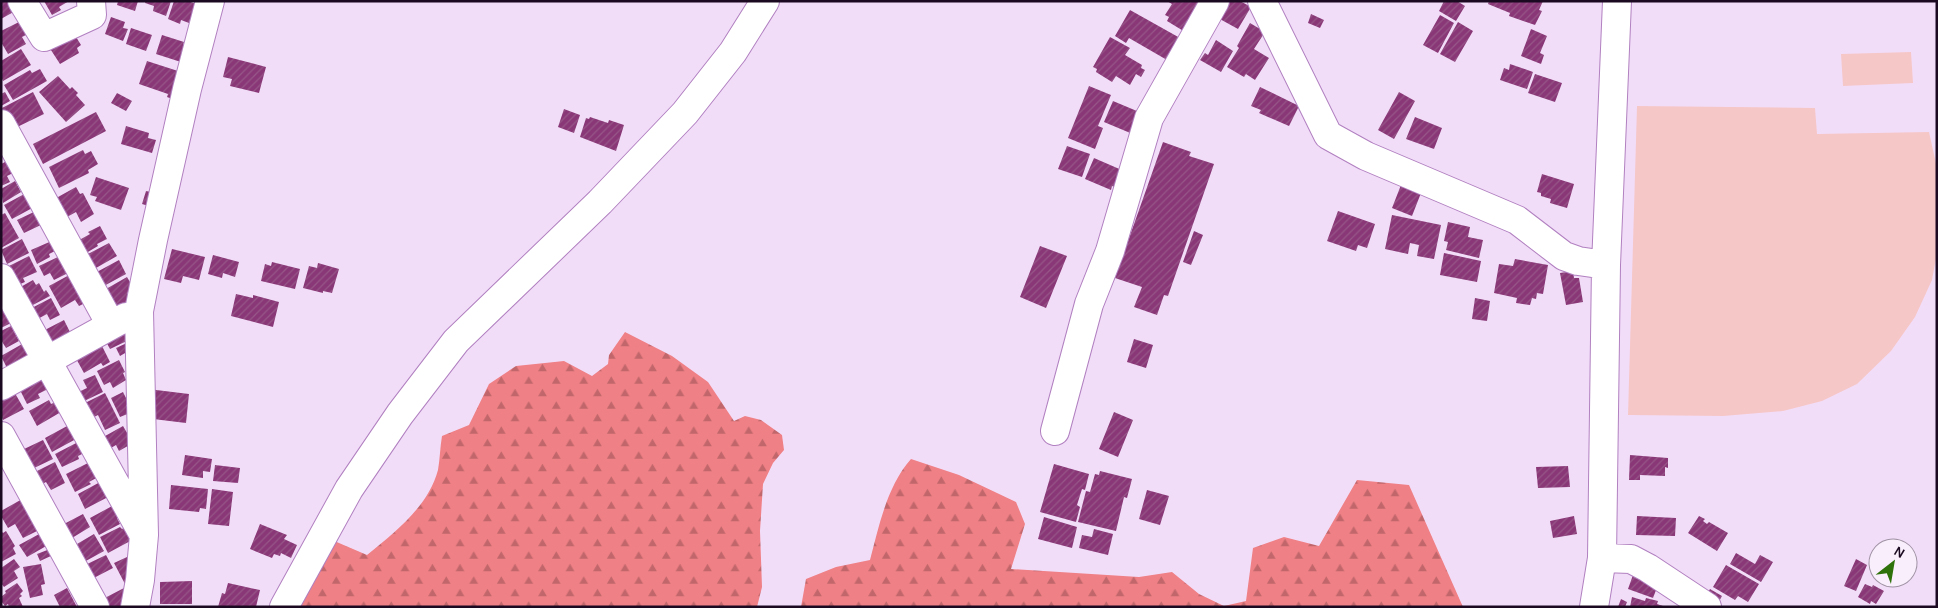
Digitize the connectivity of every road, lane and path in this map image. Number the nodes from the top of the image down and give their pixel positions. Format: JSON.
{"nodes":[{"id":1,"x":22,"y":1,"type":"edge"},
{"id":2,"x":91,"y":1,"type":"edge"},
{"id":3,"x":210,"y":1,"type":"edge"},
{"id":4,"x":765,"y":1,"type":"edge"},
{"id":5,"x":1215,"y":1,"type":"edge"},
{"id":6,"x":1262,"y":1,"type":"edge"},
{"id":7,"x":1617,"y":1,"type":"edge"},
{"id":8,"x":1,"y":124,"type":"edge"},
{"id":9,"x":1606,"y":266,"type":"junction"},
{"id":10,"x":1,"y":278,"type":"edge"},
{"id":11,"x":139,"y":311,"type":"junction"},
{"id":12,"x":111,"y":325,"type":"junction"},
{"id":13,"x":46,"y":360,"type":"junction"},
{"id":14,"x":1,"y":386,"type":"edge"},
{"id":15,"x":1055,"y":431,"type":"dead end"},
{"id":16,"x":1,"y":436,"type":"edge"},
{"id":17,"x":144,"y":535,"type":"junction"},
{"id":18,"x":1602,"y":558,"type":"junction"},
{"id":19,"x":95,"y":607,"type":"edge"},
{"id":20,"x":135,"y":607,"type":"edge"},
{"id":21,"x":284,"y":607,"type":"edge"},
{"id":22,"x":1594,"y":607,"type":"edge"},
{"id":23,"x":1707,"y":607,"type":"edge"}],
"edges":[{"from":1,"to":2,"type":"street"},
{"from":3,"to":11,"type":"street"},
{"from":4,"to":21,"type":"street"},
{"from":5,"to":15,"type":"street"},
{"from":6,"to":9,"type":"street"},
{"from":7,"to":9,"type":"street"},
{"from":8,"to":12,"type":"street"},
{"from":9,"to":18,"type":"street"},
{"from":10,"to":13,"type":"street"},
{"from":11,"to":12,"type":"street"},
{"from":11,"to":17,"type":"street"},
{"from":12,"to":13,"type":"street"},
{"from":13,"to":14,"type":"street"},
{"from":13,"to":17,"type":"street"},
{"from":16,"to":19,"type":"street"},
{"from":17,"to":20,"type":"street"},
{"from":18,"to":22,"type":"street"},
{"from":18,"to":23,"type":"street"}]}
